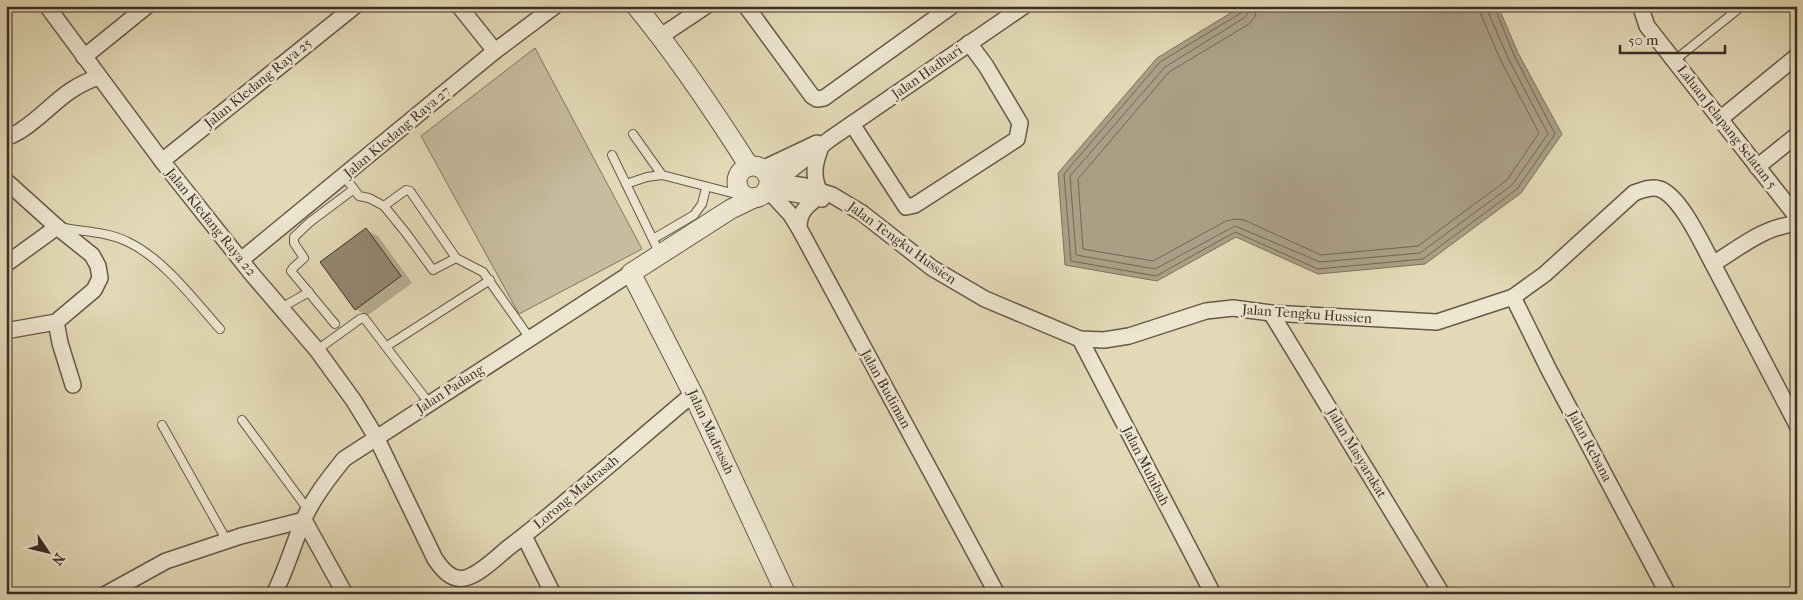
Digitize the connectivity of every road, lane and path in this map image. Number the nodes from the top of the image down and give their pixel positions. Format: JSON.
{"nodes":[{"id":1,"x":47,"y":6,"type":"edge"},
{"id":2,"x":147,"y":6,"type":"edge"},
{"id":3,"x":355,"y":6,"type":"edge"},
{"id":4,"x":459,"y":6,"type":"edge"},
{"id":5,"x":555,"y":6,"type":"edge"},
{"id":6,"x":636,"y":6,"type":"edge"},
{"id":7,"x":706,"y":6,"type":"edge"},
{"id":8,"x":746,"y":6,"type":"edge"},
{"id":9,"x":952,"y":6,"type":"edge"},
{"id":10,"x":1024,"y":6,"type":"edge"},
{"id":11,"x":1742,"y":6,"type":"edge"},
{"id":12,"x":1642,"y":9,"type":"edge"},
{"id":13,"x":661,"y":36,"type":"junction"},
{"id":14,"x":969,"y":42,"type":"junction"},
{"id":15,"x":495,"y":51,"type":"junction"},
{"id":16,"x":84,"y":56,"type":"junction"},
{"id":17,"x":1797,"y":56,"type":"edge"},
{"id":18,"x":1675,"y":60,"type":"junction"},
{"id":19,"x":99,"y":77,"type":"junction"},
{"id":20,"x":716,"y":113,"type":"junction"},
{"id":21,"x":1720,"y":119,"type":"junction"},
{"id":22,"x":852,"y":124,"type":"junction"},
{"id":23,"x":633,"y":134,"type":"dead end"},
{"id":24,"x":1797,"y":135,"type":"edge"},
{"id":25,"x":6,"y":138,"type":"edge"},
{"id":26,"x":825,"y":143,"type":"junction"},
{"id":27,"x":612,"y":155,"type":"dead end"},
{"id":28,"x":162,"y":161,"type":"junction"},
{"id":29,"x":1757,"y":167,"type":"junction"},
{"id":30,"x":662,"y":174,"type":"junction"},
{"id":31,"x":344,"y":176,"type":"junction"},
{"id":32,"x":762,"y":180,"type":"junction"},
{"id":33,"x":6,"y":181,"type":"edge"},
{"id":34,"x":626,"y":184,"type":"junction"},
{"id":35,"x":735,"y":186,"type":"junction"},
{"id":36,"x":706,"y":188,"type":"junction"},
{"id":37,"x":354,"y":189,"type":"junction"},
{"id":38,"x":818,"y":194,"type":"junction"},
{"id":39,"x":384,"y":206,"type":"junction"},
{"id":40,"x":1797,"y":217,"type":"edge"},
{"id":41,"x":1797,"y":224,"type":"edge"},
{"id":42,"x":57,"y":227,"type":"junction"},
{"id":43,"x":799,"y":228,"type":"junction"},
{"id":44,"x":686,"y":238,"type":"junction"},
{"id":45,"x":656,"y":247,"type":"junction"},
{"id":46,"x":456,"y":258,"type":"junction"},
{"id":47,"x":241,"y":260,"type":"junction"},
{"id":48,"x":6,"y":264,"type":"edge"},
{"id":49,"x":1713,"y":264,"type":"junction"},
{"id":50,"x":631,"y":273,"type":"junction"},
{"id":51,"x":490,"y":280,"type":"junction"},
{"id":52,"x":309,"y":292,"type":"junction"},
{"id":53,"x":1513,"y":297,"type":"junction"},
{"id":54,"x":280,"y":308,"type":"junction"},
{"id":55,"x":1271,"y":313,"type":"junction"},
{"id":56,"x":56,"y":322,"type":"junction"},
{"id":57,"x":335,"y":324,"type":"dead end"},
{"id":58,"x":6,"y":329,"type":"edge"},
{"id":59,"x":220,"y":329,"type":"dead end"},
{"id":60,"x":529,"y":337,"type":"junction"},
{"id":61,"x":1080,"y":338,"type":"junction"},
{"id":62,"x":387,"y":346,"type":"junction"},
{"id":63,"x":317,"y":350,"type":"junction"},
{"id":64,"x":74,"y":385,"type":"dead end"},
{"id":65,"x":693,"y":394,"type":"junction"},
{"id":66,"x":429,"y":403,"type":"junction"},
{"id":67,"x":242,"y":420,"type":"dead end"},
{"id":68,"x":162,"y":424,"type":"dead end"},
{"id":69,"x":1797,"y":425,"type":"edge"},
{"id":70,"x":376,"y":437,"type":"junction"},
{"id":71,"x":306,"y":516,"type":"junction"},
{"id":72,"x":524,"y":536,"type":"junction"},
{"id":73,"x":227,"y":540,"type":"junction"},
{"id":74,"x":453,"y":577,"type":"joint"},
{"id":75,"x":106,"y":594,"type":"edge"},
{"id":76,"x":274,"y":594,"type":"edge"},
{"id":77,"x":345,"y":594,"type":"edge"},
{"id":78,"x":553,"y":594,"type":"edge"},
{"id":79,"x":786,"y":594,"type":"edge"},
{"id":80,"x":997,"y":594,"type":"edge"},
{"id":81,"x":1213,"y":594,"type":"edge"},
{"id":82,"x":1442,"y":594,"type":"edge"},
{"id":83,"x":1668,"y":594,"type":"edge"}],
"edges":[{"from":1,"to":16,"type":"street","name":"Jalan Kledang Raya 22"},
{"from":2,"to":16,"type":"street"},
{"from":3,"to":28,"type":"street","name":"Jalan Kledang Raya 25"},
{"from":4,"to":15,"type":"street"},
{"from":5,"to":15,"type":"street","name":"Jalan Kledang Raya 27"},
{"from":6,"to":13,"type":"street"},
{"from":7,"to":13,"type":"street"},
{"from":8,"to":9,"type":"street"},
{"from":10,"to":14,"type":"street","name":"Jalan Hadhari"},
{"from":11,"to":18,"type":"lane"},
{"from":12,"to":18,"type":"street","name":"Laluan Jelapang Selatan 5"},
{"from":13,"to":20,"type":"street"},
{"from":14,"to":22,"type":"street","name":"Jalan Hadhari"},
{"from":14,"to":22,"type":"street"},
{"from":15,"to":31,"type":"street","name":"Jalan Kledang Raya 27"},
{"from":16,"to":19,"type":"street","name":"Jalan Kledang Raya 22"},
{"from":17,"to":21,"type":"street"},
{"from":18,"to":21,"type":"street","name":"Laluan Jelapang Selatan 5"},
{"from":19,"to":25,"type":"street"},
{"from":19,"to":28,"type":"street","name":"Jalan Kledang Raya 22"},
{"from":20,"to":32,"type":"street"},
{"from":20,"to":35,"type":"street"},
{"from":21,"to":29,"type":"street","name":"Laluan Jelapang Selatan 5"},
{"from":22,"to":26,"type":"street","name":"Jalan Hadhari"},
{"from":23,"to":30,"type":"lane"},
{"from":24,"to":29,"type":"street"},
{"from":26,"to":32,"type":"street","name":"Jalan Hadhari"},
{"from":26,"to":38,"type":"street"},
{"from":27,"to":34,"type":"lane"},
{"from":28,"to":47,"type":"street","name":"Jalan Kledang Raya 22"},
{"from":29,"to":40,"type":"street","name":"Laluan Jelapang Selatan 5"},
{"from":30,"to":34,"type":"lane"},
{"from":30,"to":36,"type":"lane"},
{"from":31,"to":37,"type":"lane"},
{"from":31,"to":47,"type":"street","name":"Jalan Kledang Raya 27"},
{"from":32,"to":35,"type":"street"},
{"from":32,"to":38,"type":"street"},
{"from":32,"to":43,"type":"street","name":"Jalan Budiman"},
{"from":32,"to":44,"type":"street","name":"Jalan Padang"},
{"from":33,"to":42,"type":"street"},
{"from":34,"to":45,"type":"lane"},
{"from":35,"to":36,"type":"lane"},
{"from":35,"to":44,"type":"street","name":"Jalan Padang"},
{"from":36,"to":45,"type":"lane"},
{"from":37,"to":39,"type":"lane"},
{"from":37,"to":52,"type":"lane"},
{"from":38,"to":43,"type":"street"},
{"from":38,"to":61,"type":"street","name":"Jalan Tengku Hussien"},
{"from":39,"to":46,"type":"lane"},
{"from":39,"to":46,"type":"lane"},
{"from":41,"to":49,"type":"street"},
{"from":42,"to":48,"type":"street"},
{"from":42,"to":56,"type":"street"},
{"from":42,"to":59,"type":"lane"},
{"from":43,"to":80,"type":"street","name":"Jalan Budiman"},
{"from":44,"to":45,"type":"street","name":"Jalan Padang"},
{"from":45,"to":50,"type":"street","name":"Jalan Padang"},
{"from":46,"to":51,"type":"lane"},
{"from":47,"to":54,"type":"street","name":"Jalan Kledang Raya 22"},
{"from":49,"to":53,"type":"street","name":"Jalan Tengku Hussien"},
{"from":49,"to":69,"type":"street","name":"Jalan Tengku Hussien"},
{"from":50,"to":60,"type":"street","name":"Jalan Padang"},
{"from":50,"to":65,"type":"street","name":"Jalan Madrasah"},
{"from":51,"to":60,"type":"lane"},
{"from":51,"to":62,"type":"lane"},
{"from":52,"to":54,"type":"lane"},
{"from":52,"to":57,"type":"lane"},
{"from":53,"to":55,"type":"street","name":"Jalan Tengku Hussien"},
{"from":53,"to":83,"type":"street","name":"Jalan Rebana"},
{"from":54,"to":63,"type":"street","name":"Jalan Kledang Raya 22"},
{"from":55,"to":61,"type":"street","name":"Jalan Tengku Hussien"},
{"from":55,"to":82,"type":"street","name":"Jalan Masyarakat"},
{"from":56,"to":58,"type":"street"},
{"from":56,"to":64,"type":"street"},
{"from":60,"to":66,"type":"street","name":"Jalan Padang"},
{"from":61,"to":81,"type":"street","name":"Jalan Muhibah"},
{"from":62,"to":63,"type":"lane"},
{"from":62,"to":66,"type":"lane"},
{"from":63,"to":70,"type":"street","name":"Jalan Kledang Raya 22"},
{"from":65,"to":72,"type":"street","name":"Lorong Madrasah"},
{"from":65,"to":79,"type":"street","name":"Jalan Madrasah"},
{"from":66,"to":70,"type":"street","name":"Jalan Padang"},
{"from":67,"to":71,"type":"lane"},
{"from":68,"to":73,"type":"lane"},
{"from":70,"to":71,"type":"street","name":"Jalan Padang"},
{"from":70,"to":74,"type":"street","name":"Jalan Kledang Raya 22"},
{"from":71,"to":73,"type":"street"},
{"from":71,"to":76,"type":"street","name":"Jalan Padang"},
{"from":71,"to":77,"type":"street"},
{"from":72,"to":74,"type":"street","name":"Lorong Madrasah"},
{"from":72,"to":78,"type":"street"},
{"from":73,"to":75,"type":"street"}]}
